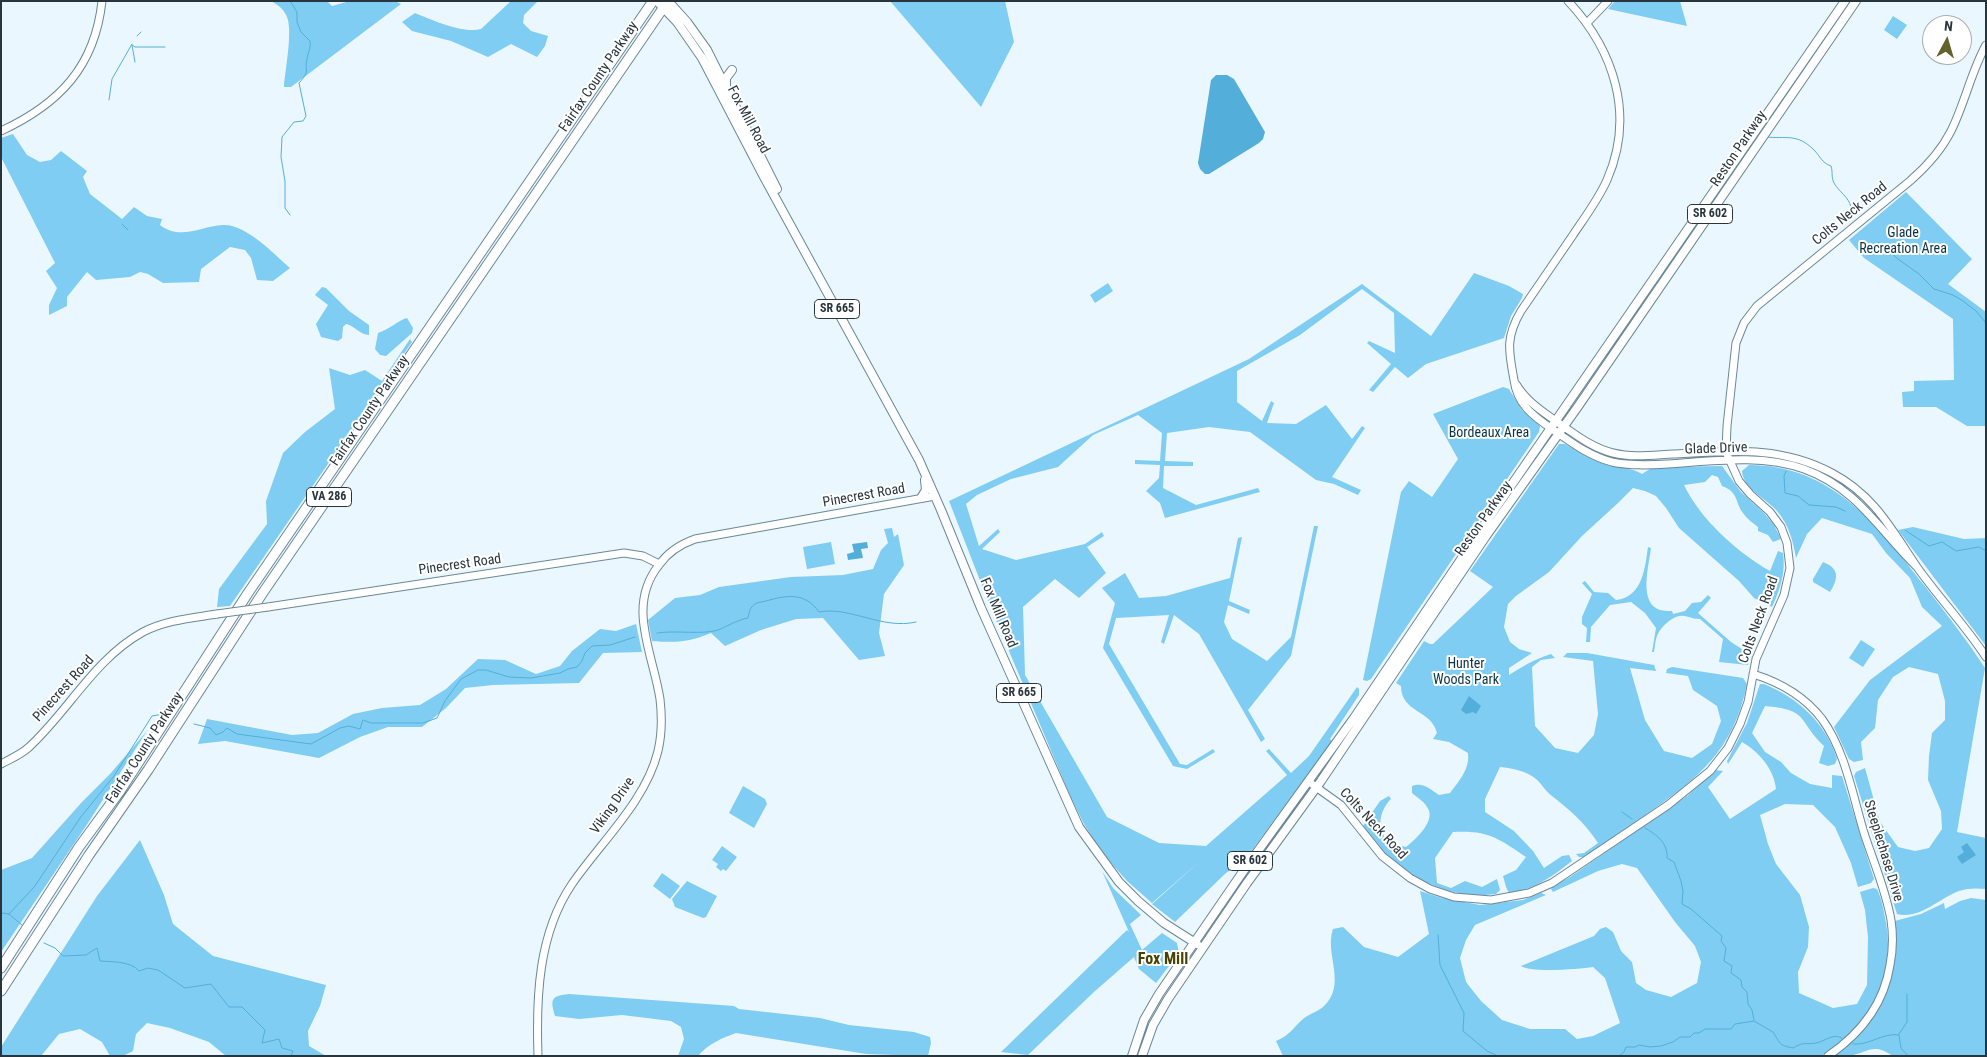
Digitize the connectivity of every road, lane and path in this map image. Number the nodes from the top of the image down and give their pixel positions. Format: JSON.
{"nodes":[{"id":1,"x":102,"y":1,"type":"edge"},
{"id":2,"x":653,"y":1,"type":"edge"},
{"id":3,"x":1568,"y":1,"type":"edge"},
{"id":4,"x":1608,"y":1,"type":"edge"},
{"id":5,"x":1845,"y":1,"type":"edge"},
{"id":6,"x":1856,"y":1,"type":"edge"},
{"id":7,"x":664,"y":3,"type":"edge"},
{"id":8,"x":1587,"y":23,"type":"junction"},
{"id":9,"x":1986,"y":45,"type":"edge"},
{"id":10,"x":732,"y":70,"type":"dead end"},
{"id":11,"x":726,"y":88,"type":"junction"},
{"id":12,"x":1,"y":131,"type":"edge"},
{"id":13,"x":808,"y":256,"type":"junction"},
{"id":14,"x":1554,"y":425,"type":"junction"},
{"id":15,"x":1561,"y":430,"type":"junction"},
{"id":16,"x":1726,"y":452,"type":"junction"},
{"id":17,"x":1728,"y":460,"type":"junction"},
{"id":18,"x":923,"y":470,"type":"junction"},
{"id":19,"x":935,"y":496,"type":"junction"},
{"id":20,"x":921,"y":498,"type":"junction"},
{"id":21,"x":659,"y":564,"type":"junction"},
{"id":22,"x":1918,"y":567,"type":"junction"},
{"id":23,"x":1986,"y":657,"type":"edge"},
{"id":24,"x":1753,"y":674,"type":"junction"},
{"id":25,"x":1,"y":764,"type":"edge"},
{"id":26,"x":1309,"y":782,"type":"junction"},
{"id":27,"x":1316,"y":787,"type":"junction"},
{"id":28,"x":1194,"y":943,"type":"junction"},
{"id":29,"x":1203,"y":948,"type":"junction"},
{"id":30,"x":1,"y":968,"type":"edge"},
{"id":31,"x":1,"y":991,"type":"edge"},
{"id":32,"x":1132,"y":1054,"type":"edge"},
{"id":33,"x":538,"y":1056,"type":"edge"},
{"id":34,"x":1142,"y":1056,"type":"edge"},
{"id":35,"x":1828,"y":1056,"type":"edge"}],
"edges":[{"from":1,"to":12,"type":"street"},
{"from":2,"to":30,"type":"highway","name":"Fairfax County Parkway","number":"VA 286"},
{"from":3,"to":8,"type":"street","name":"Glade Drive"},
{"from":4,"to":8,"type":"street"},
{"from":5,"to":14,"type":"main road","name":"Reston Parkway","number":"SR 602"},
{"from":6,"to":15,"type":"main road","name":"Reston Parkway","number":"SR 602"},
{"from":7,"to":11,"type":"main road","name":"Fox Mill Road","number":"SR 665"},
{"from":7,"to":13,"type":"main road","name":"Fox Mill Road","number":"SR 665"},
{"from":7,"to":31,"type":"highway","name":"Fairfax County Parkway","number":"VA 286"},
{"from":8,"to":14,"type":"street","name":"Glade Drive"},
{"from":9,"to":16,"type":"street","name":"Colts Neck Road"},
{"from":10,"to":11,"type":"main road"},
{"from":11,"to":13,"type":"main road","name":"Fox Mill Road","number":"SR 665"},
{"from":13,"to":18,"type":"main road","name":"Fox Mill Road","number":"SR 665"},
{"from":14,"to":15,"type":"street","name":"Glade Drive"},
{"from":14,"to":26,"type":"main road","name":"Reston Parkway","number":"SR 602"},
{"from":15,"to":16,"type":"street","name":"Glade Drive"},
{"from":15,"to":17,"type":"street","name":"Glade Drive"},
{"from":15,"to":27,"type":"main road","name":"Reston Parkway","number":"SR 602"},
{"from":16,"to":17,"type":"street","name":"Colts Neck Road"},
{"from":16,"to":22,"type":"street","name":"Glade Drive"},
{"from":17,"to":22,"type":"street","name":"Glade Drive"},
{"from":17,"to":24,"type":"street","name":"Colts Neck Road"},
{"from":18,"to":19,"type":"main road","name":"Fox Mill Road","number":"SR 665"},
{"from":18,"to":20,"type":"main road"},
{"from":19,"to":20,"type":"street","name":"Pinecrest Road"},
{"from":19,"to":28,"type":"main road","name":"Fox Mill Road","number":"SR 665"},
{"from":20,"to":21,"type":"street","name":"Pinecrest Road"},
{"from":21,"to":25,"type":"street","name":"Pinecrest Road","bridge":true},
{"from":21,"to":33,"type":"street","name":"Viking Drive"},
{"from":22,"to":23,"type":"street","name":"Glade Drive"},
{"from":24,"to":27,"type":"street","name":"Colts Neck Road"},
{"from":24,"to":35,"type":"street","name":"Steeplechase Drive"},
{"from":26,"to":27,"type":"street","name":"Colts Neck Road"},
{"from":26,"to":28,"type":"main road","name":"Reston Parkway","number":"SR 602"},
{"from":27,"to":29,"type":"main road","name":"Reston Parkway","number":"SR 602"},
{"from":28,"to":29,"type":"main road","name":"Fox Mill Road","number":"SR 665"},
{"from":28,"to":32,"type":"main road","name":"Reston Parkway","number":"SR 602"},
{"from":29,"to":34,"type":"main road","name":"Reston Parkway","number":"SR 602"}]}
